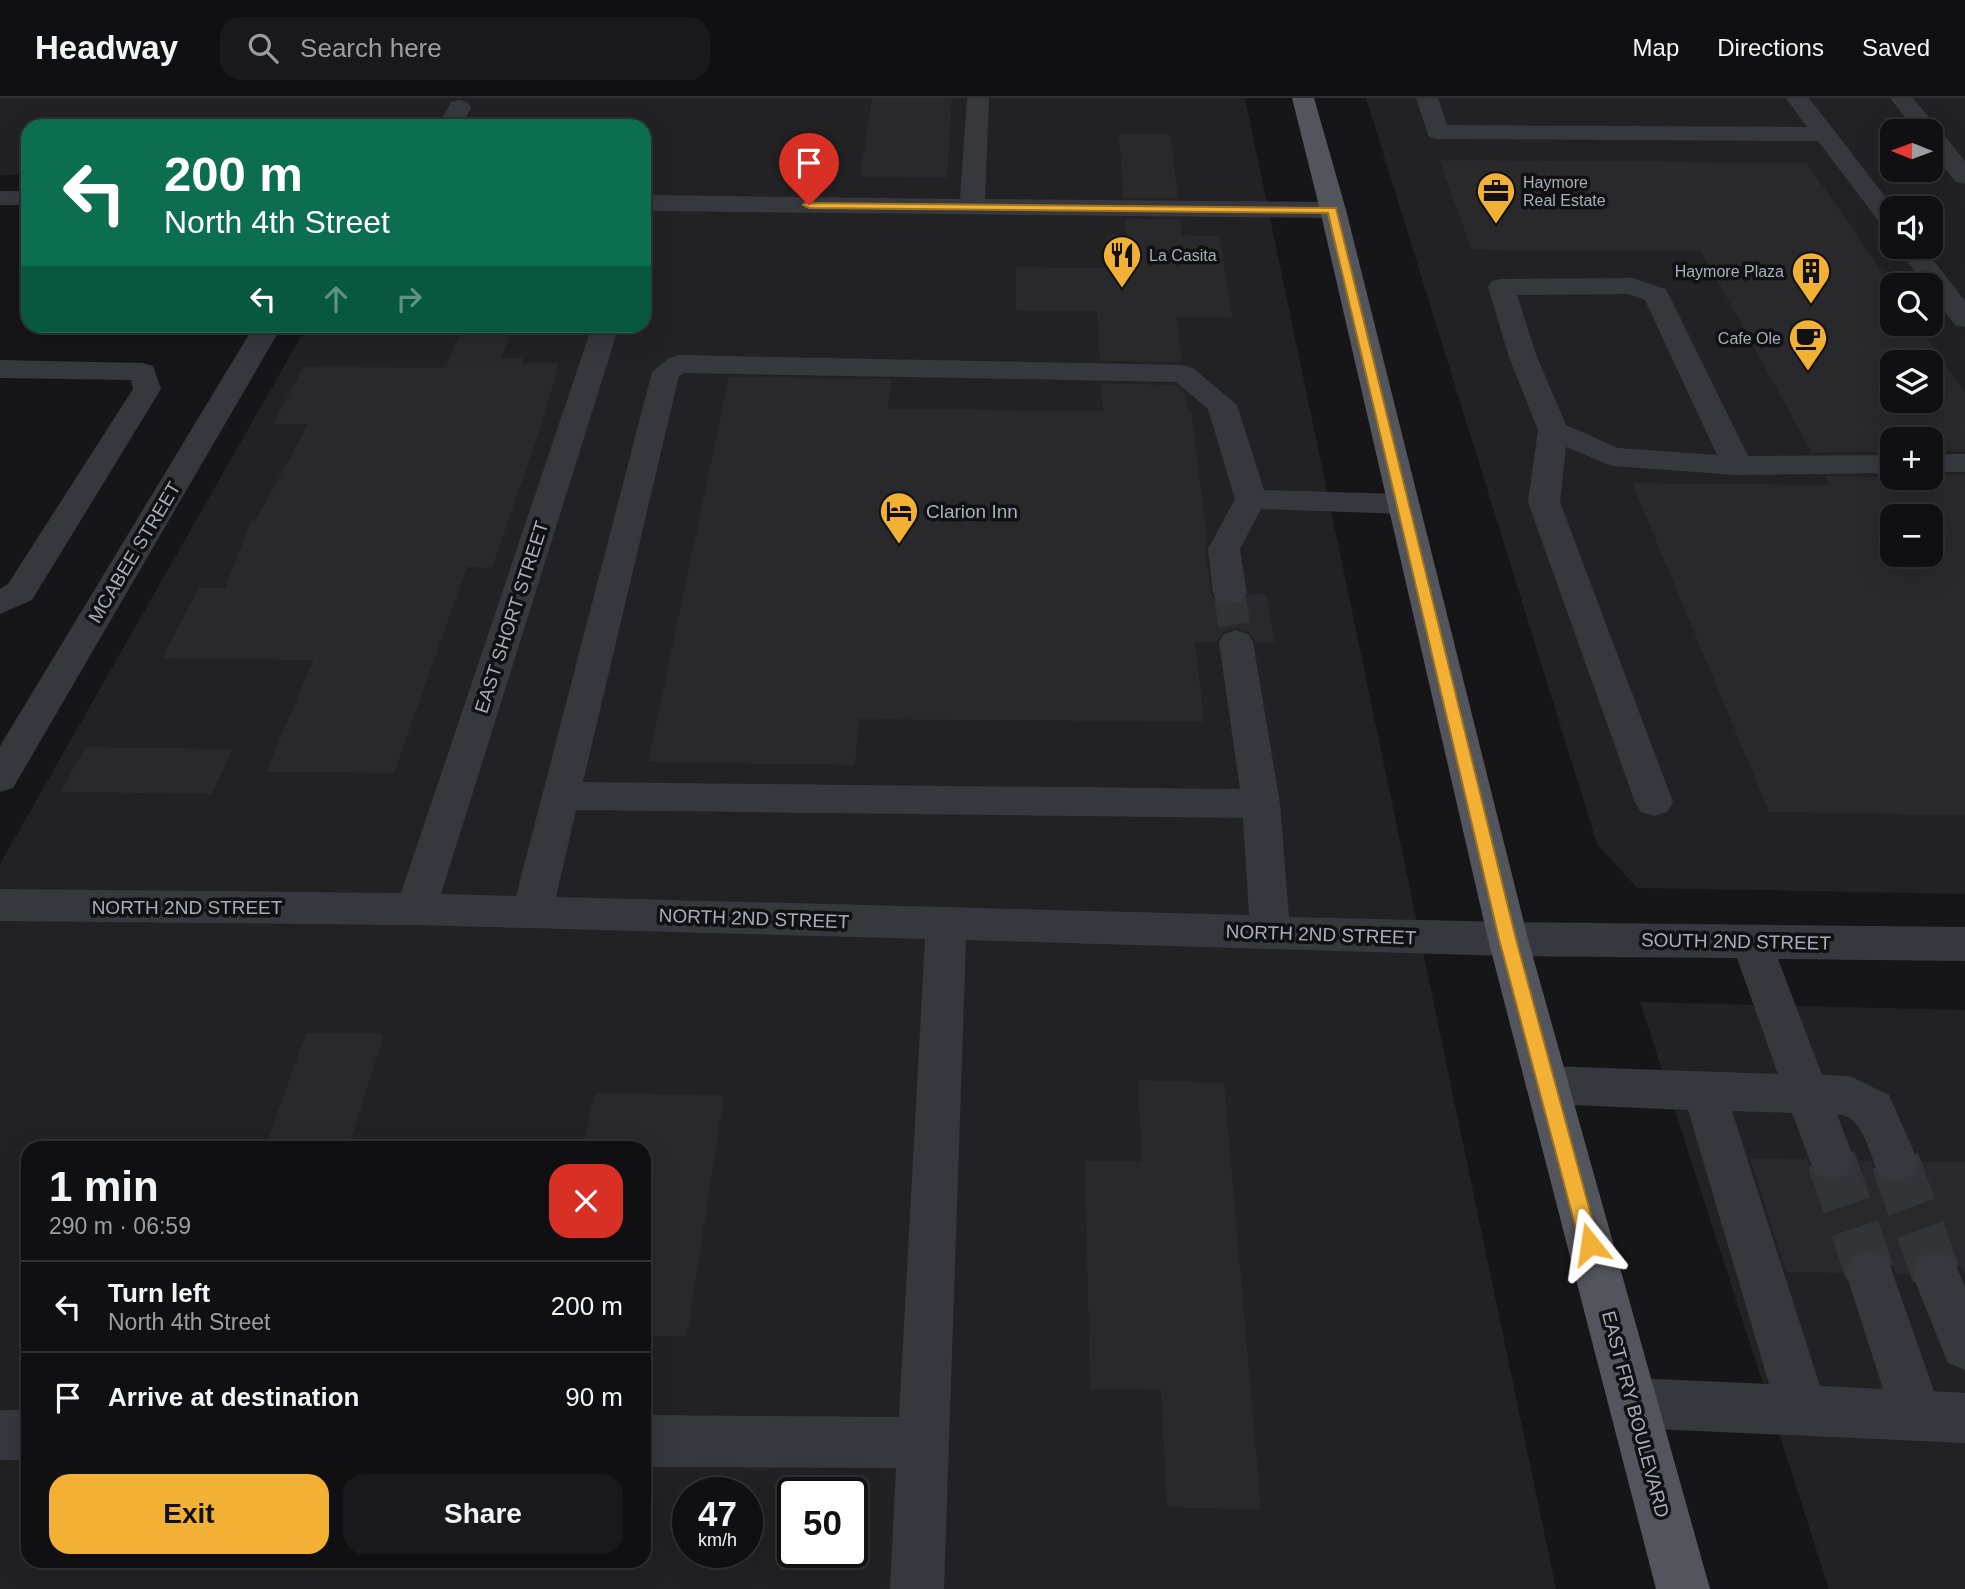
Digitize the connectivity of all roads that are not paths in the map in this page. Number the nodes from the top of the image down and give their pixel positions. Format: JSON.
{"nodes":[{"id":1,"x":978,"y":98,"type":"edge"},
{"id":2,"x":1303,"y":98,"type":"edge"},
{"id":3,"x":1427,"y":98,"type":"edge"},
{"id":4,"x":1797,"y":98,"type":"edge"},
{"id":5,"x":1902,"y":98,"type":"edge"},
{"id":6,"x":1919,"y":119,"type":"edge"},
{"id":7,"x":1825,"y":134,"type":"junction"},
{"id":8,"x":1943,"y":150,"type":"edge"},
{"id":9,"x":1965,"y":177,"type":"edge"},
{"id":10,"x":0,"y":198,"type":"edge"},
{"id":11,"x":21,"y":198,"type":"edge"},
{"id":12,"x":651,"y":204,"type":"edge"},
{"id":13,"x":972,"y":206,"type":"junction"},
{"id":14,"x":1880,"y":206,"type":"edge"},
{"id":15,"x":1332,"y":210,"type":"junction"},
{"id":16,"x":1919,"y":259,"type":"edge"},
{"id":17,"x":1965,"y":319,"type":"edge"},
{"id":18,"x":264,"y":333,"type":"edge"},
{"id":19,"x":604,"y":333,"type":"edge"},
{"id":20,"x":0,"y":369,"type":"edge"},
{"id":21,"x":1553,"y":429,"type":"junction"},
{"id":22,"x":1943,"y":463,"type":"edge"},
{"id":23,"x":1965,"y":463,"type":"edge"},
{"id":24,"x":1880,"y":464,"type":"edge"},
{"id":25,"x":1737,"y":466,"type":"junction"},
{"id":26,"x":1251,"y":499,"type":"junction"},
{"id":27,"x":1403,"y":504,"type":"junction"},
{"id":28,"x":1230,"y":593,"type":"tunnel mouth"},
{"id":29,"x":0,"y":603,"type":"edge"},
{"id":30,"x":1236,"y":642,"type":"tunnel mouth"},
{"id":31,"x":0,"y":778,"type":"edge"},
{"id":32,"x":562,"y":796,"type":"junction"},
{"id":33,"x":1654,"y":802,"type":"dead end"},
{"id":34,"x":1261,"y":804,"type":"junction"},
{"id":35,"x":0,"y":905,"type":"edge"},
{"id":36,"x":416,"y":909,"type":"junction"},
{"id":37,"x":532,"y":912,"type":"junction"},
{"id":38,"x":946,"y":924,"type":"junction"},
{"id":39,"x":1270,"y":933,"type":"junction"},
{"id":40,"x":1508,"y":939,"type":"junction"},
{"id":41,"x":1751,"y":942,"type":"junction"},
{"id":42,"x":1965,"y":944,"type":"edge"},
{"id":43,"x":1547,"y":1085,"type":"junction"},
{"id":44,"x":1704,"y":1091,"type":"junction"},
{"id":45,"x":1807,"y":1091,"type":"junction"},
{"id":46,"x":1831,"y":1159,"type":"tunnel mouth"},
{"id":47,"x":1895,"y":1161,"type":"tunnel mouth"},
{"id":48,"x":1870,"y":1273,"type":"tunnel mouth"},
{"id":49,"x":1936,"y":1274,"type":"tunnel mouth"},
{"id":50,"x":1965,"y":1346,"type":"edge"},
{"id":51,"x":1633,"y":1403,"type":"junction"},
{"id":52,"x":1802,"y":1410,"type":"junction"},
{"id":53,"x":1941,"y":1417,"type":"edge"},
{"id":54,"x":0,"y":1435,"type":"edge"},
{"id":55,"x":21,"y":1436,"type":"edge"},
{"id":56,"x":651,"y":1441,"type":"edge"},
{"id":57,"x":923,"y":1443,"type":"junction"},
{"id":58,"x":917,"y":1589,"type":"edge"},
{"id":59,"x":1683,"y":1589,"type":"edge"}],
"edges":[{"from":1,"to":13,"type":"street"},
{"from":2,"to":15,"type":"main road","name":"EAST FRY BOULEVARD"},
{"from":3,"to":7,"type":"street"},
{"from":4,"to":7,"type":"street"},
{"from":5,"to":6,"type":"street"},
{"from":7,"to":14,"type":"street"},
{"from":8,"to":9,"type":"street"},
{"from":10,"to":11,"type":"street"},
{"from":12,"to":13,"type":"street"},
{"from":13,"to":15,"type":"street"},
{"from":15,"to":27,"type":"main road","name":"EAST FRY BOULEVARD"},
{"from":16,"to":17,"type":"street"},
{"from":18,"to":31,"type":"street","name":"MCABEE STREET"},
{"from":19,"to":36,"type":"street","name":"EAST SHORT STREET"},
{"from":20,"to":29,"type":"street"},
{"from":21,"to":25,"type":"street"},
{"from":21,"to":25,"type":"street"},
{"from":21,"to":33,"type":"street"},
{"from":22,"to":23,"type":"street"},
{"from":24,"to":25,"type":"street"},
{"from":26,"to":27,"type":"street"},
{"from":26,"to":28,"type":"street"},
{"from":26,"to":32,"type":"street"},
{"from":27,"to":40,"type":"main road","name":"EAST FRY BOULEVARD"},
{"from":30,"to":34,"type":"street"},
{"from":32,"to":34,"type":"street"},
{"from":32,"to":37,"type":"street"},
{"from":34,"to":39,"type":"street"},
{"from":35,"to":36,"type":"street","name":"NORTH 2ND STREET"},
{"from":36,"to":37,"type":"street","name":"NORTH 2ND STREET"},
{"from":37,"to":38,"type":"street","name":"NORTH 2ND STREET"},
{"from":38,"to":39,"type":"street","name":"NORTH 2ND STREET"},
{"from":38,"to":57,"type":"street"},
{"from":39,"to":40,"type":"street","name":"NORTH 2ND STREET"},
{"from":40,"to":41,"type":"street","name":"SOUTH 2ND STREET"},
{"from":40,"to":43,"type":"main road","name":"EAST FRY BOULEVARD"},
{"from":41,"to":42,"type":"street","name":"SOUTH 2ND STREET"},
{"from":41,"to":45,"type":"street"},
{"from":43,"to":44,"type":"street"},
{"from":43,"to":51,"type":"main road","name":"EAST FRY BOULEVARD"},
{"from":44,"to":45,"type":"street"},
{"from":44,"to":52,"type":"street"},
{"from":45,"to":46,"type":"street"},
{"from":45,"to":47,"type":"street"},
{"from":48,"to":53,"type":"street"},
{"from":49,"to":50,"type":"street"},
{"from":51,"to":52,"type":"street"},
{"from":51,"to":59,"type":"main road","name":"EAST FRY BOULEVARD"},
{"from":52,"to":53,"type":"street"},
{"from":54,"to":55,"type":"street"},
{"from":56,"to":57,"type":"street"},
{"from":57,"to":58,"type":"street"}]}
